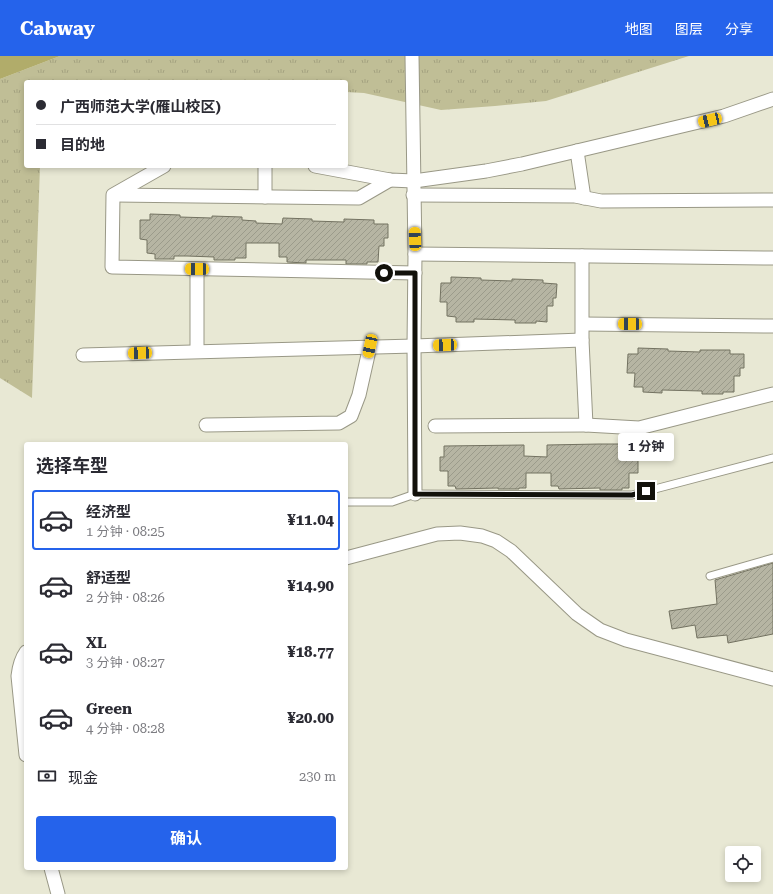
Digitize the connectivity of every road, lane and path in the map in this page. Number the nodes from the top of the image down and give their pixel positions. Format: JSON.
{"nodes":[{"id":1,"x":412,"y":59,"type":"edge"},
{"id":2,"x":773,"y":99,"type":"edge"},
{"id":3,"x":577,"y":152,"type":"junction"},
{"id":4,"x":160,"y":168,"type":"edge"},
{"id":5,"x":265,"y":168,"type":"edge"},
{"id":6,"x":326,"y":168,"type":"edge"},
{"id":7,"x":390,"y":180,"type":"junction"},
{"id":8,"x":414,"y":181,"type":"junction"},
{"id":9,"x":113,"y":195,"type":"junction"},
{"id":10,"x":413,"y":195,"type":"junction"},
{"id":11,"x":265,"y":197,"type":"junction"},
{"id":12,"x":584,"y":198,"type":"junction"},
{"id":13,"x":773,"y":200,"type":"edge"},
{"id":14,"x":415,"y":254,"type":"junction"},
{"id":15,"x":582,"y":256,"type":"junction"},
{"id":16,"x":773,"y":258,"type":"edge"},
{"id":17,"x":197,"y":269,"type":"junction"},
{"id":18,"x":415,"y":273,"type":"junction"},
{"id":19,"x":582,"y":324,"type":"junction"},
{"id":20,"x":773,"y":326,"type":"edge"},
{"id":21,"x":582,"y":340,"type":"junction"},
{"id":22,"x":370,"y":346,"type":"junction"},
{"id":23,"x":414,"y":346,"type":"junction"},
{"id":24,"x":197,"y":351,"type":"junction"},
{"id":25,"x":83,"y":355,"type":"dead end"},
{"id":26,"x":773,"y":394,"type":"edge"},
{"id":27,"x":206,"y":425,"type":"dead end"},
{"id":28,"x":586,"y":425,"type":"junction"},
{"id":29,"x":435,"y":426,"type":"dead end"},
{"id":30,"x":773,"y":458,"type":"edge"},
{"id":31,"x":415,"y":494,"type":"junction"},
{"id":32,"x":348,"y":502,"type":"edge"},
{"id":33,"x":348,"y":557,"type":"edge"},
{"id":34,"x":773,"y":558,"type":"edge"},
{"id":35,"x":710,"y":576,"type":"dead end"},
{"id":36,"x":24,"y":655,"type":"edge"},
{"id":37,"x":773,"y":678,"type":"edge"},
{"id":38,"x":24,"y":735,"type":"edge"},
{"id":39,"x":52,"y":870,"type":"edge"},
{"id":40,"x":58,"y":894,"type":"edge"}],
"edges":[{"from":1,"to":8,"type":"street"},
{"from":2,"to":3,"type":"street"},
{"from":3,"to":8,"type":"street"},
{"from":3,"to":12,"type":"street"},
{"from":4,"to":9,"type":"street"},
{"from":5,"to":11,"type":"street"},
{"from":6,"to":7,"type":"street"},
{"from":7,"to":8,"type":"street"},
{"from":7,"to":11,"type":"street"},
{"from":8,"to":10,"type":"street"},
{"from":9,"to":11,"type":"street"},
{"from":9,"to":17,"type":"street"},
{"from":10,"to":12,"type":"street"},
{"from":10,"to":14,"type":"street"},
{"from":12,"to":13,"type":"street"},
{"from":14,"to":15,"type":"street"},
{"from":14,"to":18,"type":"street"},
{"from":15,"to":16,"type":"street"},
{"from":15,"to":19,"type":"street"},
{"from":17,"to":18,"type":"street"},
{"from":17,"to":24,"type":"street"},
{"from":18,"to":23,"type":"street"},
{"from":19,"to":20,"type":"street"},
{"from":19,"to":21,"type":"street"},
{"from":21,"to":23,"type":"street"},
{"from":21,"to":28,"type":"street"},
{"from":22,"to":23,"type":"street"},
{"from":22,"to":24,"type":"street"},
{"from":22,"to":27,"type":"street"},
{"from":23,"to":31,"type":"street"},
{"from":24,"to":25,"type":"street"},
{"from":26,"to":28,"type":"street"},
{"from":28,"to":29,"type":"street"},
{"from":30,"to":31,"type":"lane"},
{"from":31,"to":32,"type":"lane"},
{"from":33,"to":37,"type":"street"},
{"from":34,"to":35,"type":"lane"},
{"from":36,"to":38,"type":"street"},
{"from":39,"to":40,"type":"street"}]}
